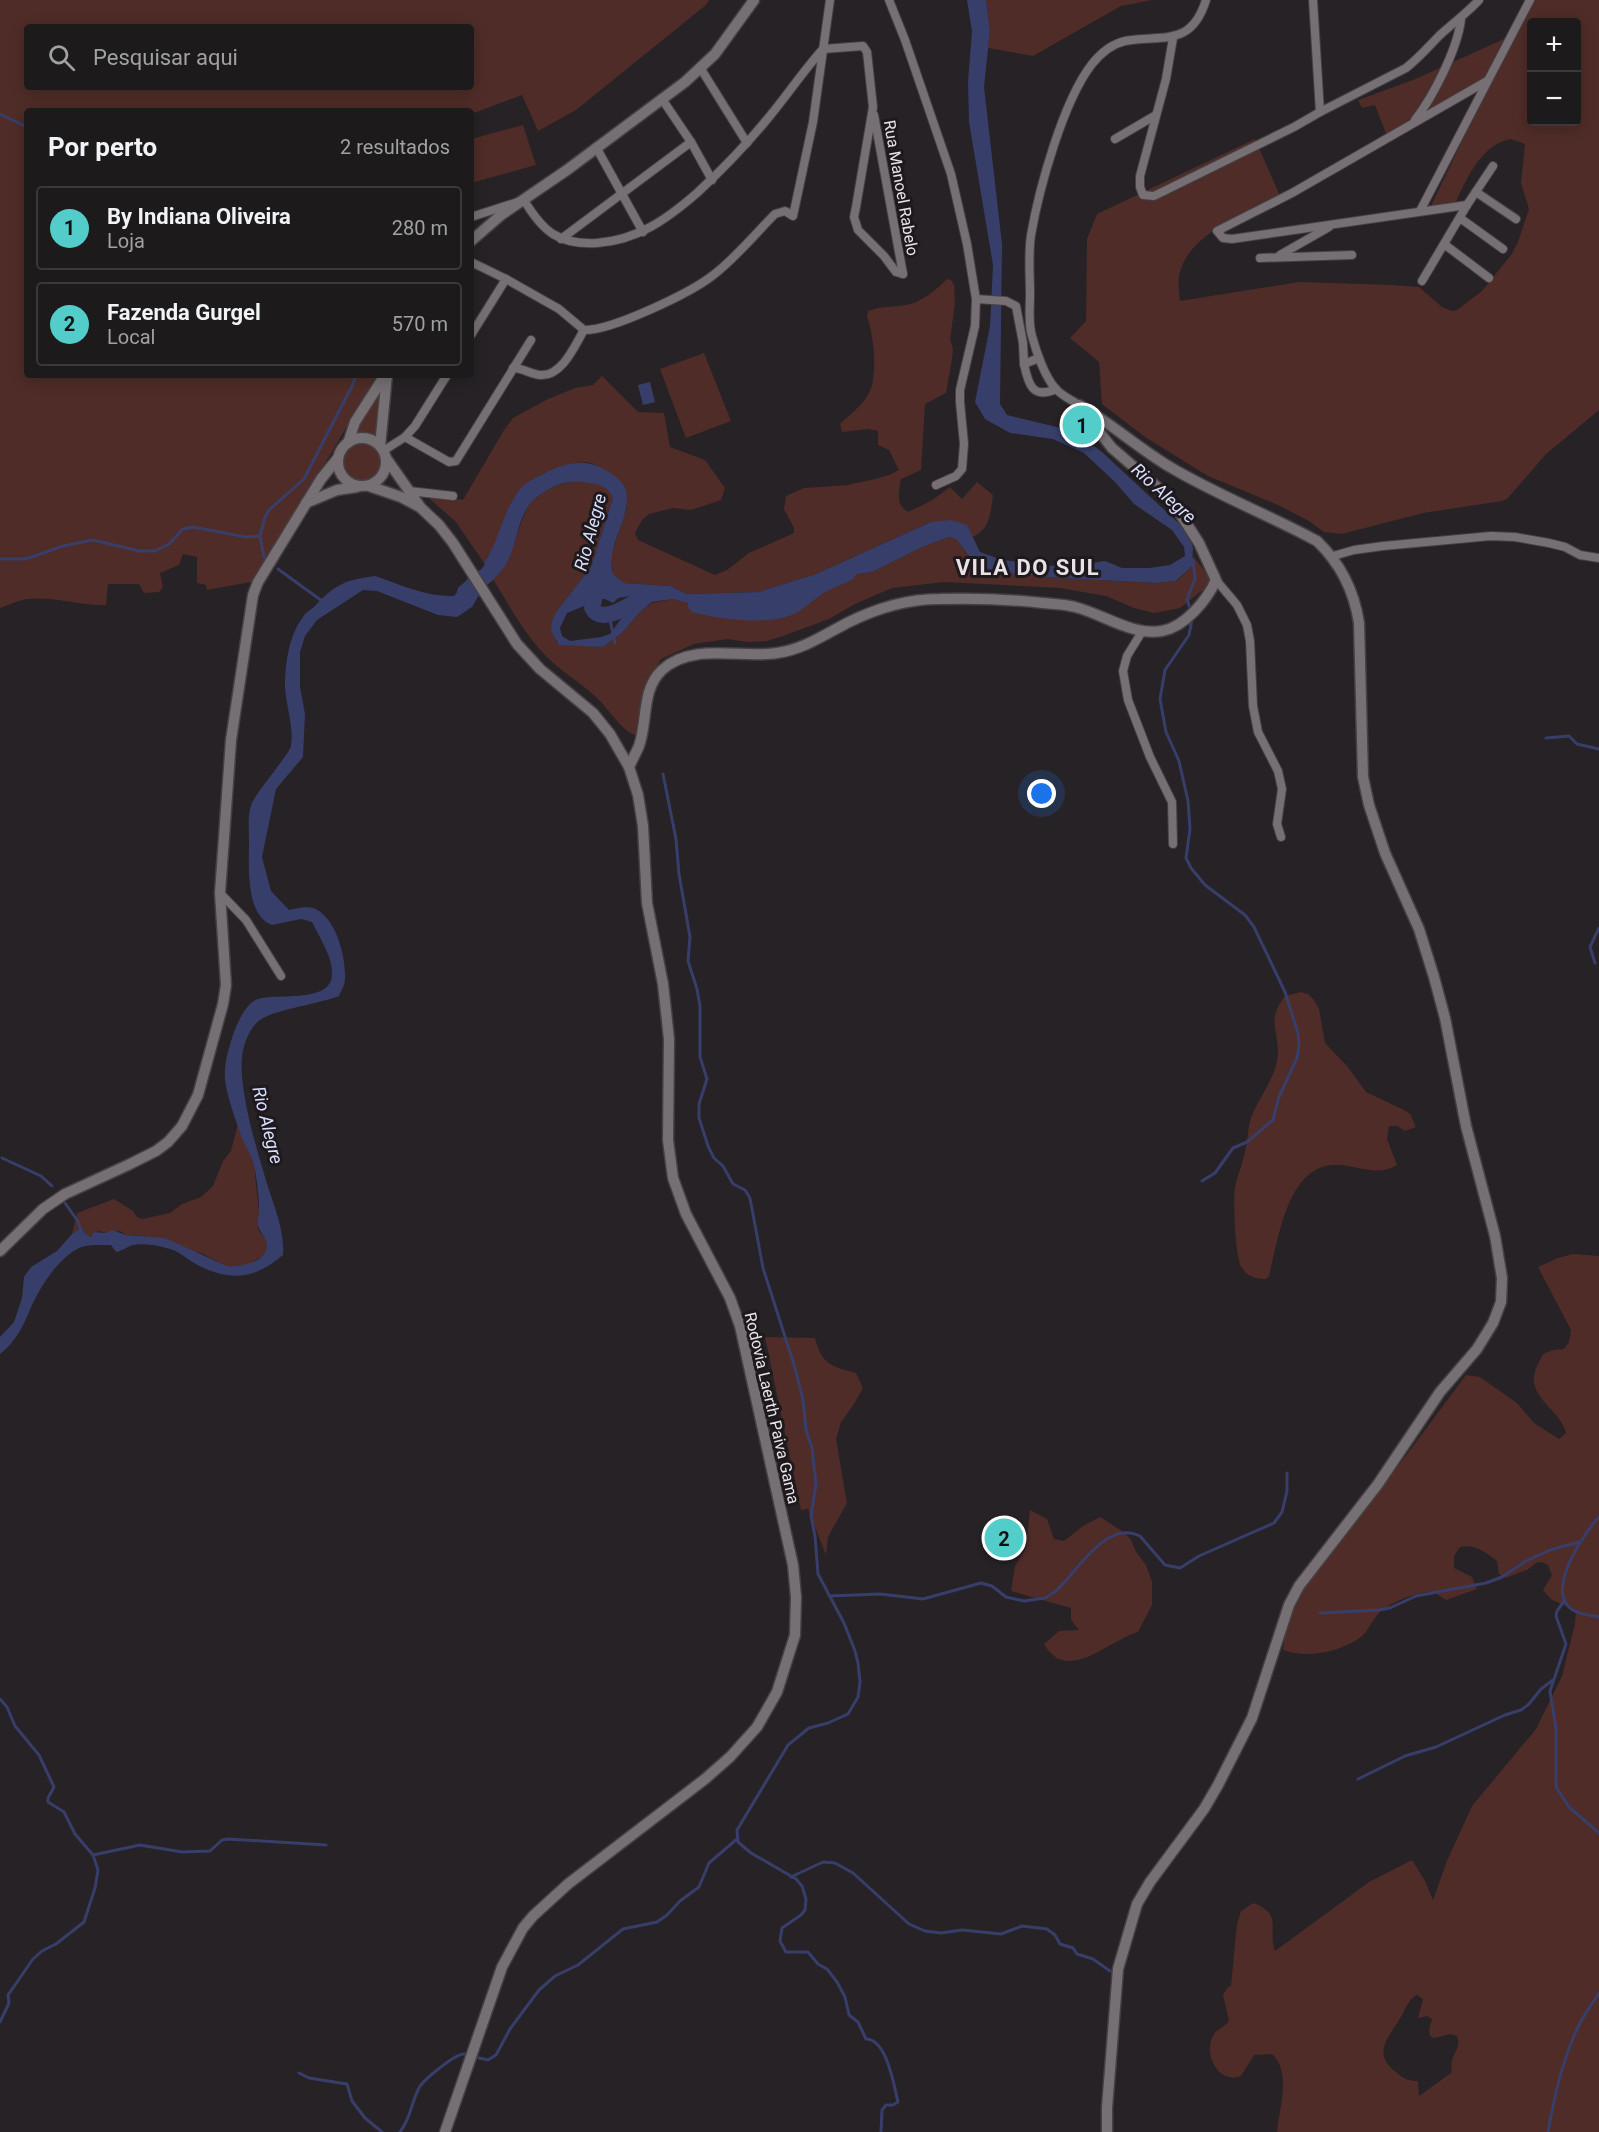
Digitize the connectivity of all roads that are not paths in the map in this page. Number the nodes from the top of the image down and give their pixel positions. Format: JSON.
{"nodes":[{"id":1,"x":754,"y":0,"type":"edge"},
{"id":2,"x":830,"y":0,"type":"edge"},
{"id":3,"x":889,"y":0,"type":"edge"},
{"id":4,"x":1206,"y":0,"type":"edge"},
{"id":5,"x":1313,"y":0,"type":"edge"},
{"id":6,"x":1479,"y":0,"type":"edge"},
{"id":7,"x":1530,"y":0,"type":"edge"},
{"id":8,"x":1461,"y":19,"type":"junction"},
{"id":9,"x":1173,"y":38,"type":"junction"},
{"id":10,"x":824,"y":49,"type":"junction"},
{"id":11,"x":701,"y":69,"type":"junction"},
{"id":12,"x":1487,"y":81,"type":"junction"},
{"id":13,"x":662,"y":99,"type":"junction"},
{"id":14,"x":873,"y":107,"type":"junction"},
{"id":15,"x":1320,"y":112,"type":"junction"},
{"id":16,"x":1156,"y":115,"type":"junction"},
{"id":17,"x":1410,"y":125,"type":"junction"},
{"id":18,"x":1115,"y":139,"type":"dead end"},
{"id":19,"x":691,"y":142,"type":"junction"},
{"id":20,"x":747,"y":144,"type":"junction"},
{"id":21,"x":596,"y":147,"type":"junction"},
{"id":22,"x":1493,"y":166,"type":"dead end"},
{"id":23,"x":712,"y":180,"type":"junction"},
{"id":24,"x":1476,"y":192,"type":"junction"},
{"id":25,"x":623,"y":193,"type":"junction"},
{"id":26,"x":524,"y":200,"type":"junction"},
{"id":27,"x":1467,"y":205,"type":"junction"},
{"id":28,"x":1420,"y":211,"type":"junction"},
{"id":29,"x":474,"y":216,"type":"edge"},
{"id":30,"x":1460,"y":218,"type":"junction"},
{"id":31,"x":1516,"y":219,"type":"dead end"},
{"id":32,"x":1333,"y":225,"type":"junction"},
{"id":33,"x":643,"y":232,"type":"junction"},
{"id":34,"x":474,"y":238,"type":"edge"},
{"id":35,"x":561,"y":239,"type":"junction"},
{"id":36,"x":1444,"y":244,"type":"junction"},
{"id":37,"x":1503,"y":249,"type":"dead end"},
{"id":38,"x":1352,"y":255,"type":"dead end"},
{"id":39,"x":1278,"y":256,"type":"junction"},
{"id":40,"x":1260,"y":258,"type":"dead end"},
{"id":41,"x":474,"y":263,"type":"edge"},
{"id":42,"x":1489,"y":278,"type":"dead end"},
{"id":43,"x":506,"y":279,"type":"junction"},
{"id":44,"x":1422,"y":281,"type":"dead end"},
{"id":45,"x":976,"y":299,"type":"junction"},
{"id":46,"x":474,"y":330,"type":"edge"},
{"id":47,"x":584,"y":330,"type":"junction"},
{"id":48,"x":531,"y":340,"type":"dead end"},
{"id":49,"x":1039,"y":358,"type":"junction"},
{"id":50,"x":1024,"y":364,"type":"junction"},
{"id":51,"x":513,"y":368,"type":"junction"},
{"id":52,"x":384,"y":378,"type":"edge"},
{"id":53,"x":386,"y":378,"type":"edge"},
{"id":54,"x":445,"y":378,"type":"edge"},
{"id":55,"x":1056,"y":389,"type":"junction"},
{"id":56,"x":1079,"y":405,"type":"junction"},
{"id":57,"x":405,"y":437,"type":"junction"},
{"id":58,"x":348,"y":443,"type":"junction"},
{"id":59,"x":383,"y":452,"type":"junction"},
{"id":60,"x":338,"y":458,"type":"junction"},
{"id":61,"x":936,"y":485,"type":"dead end"},
{"id":62,"x":363,"y":486,"type":"junction"},
{"id":63,"x":409,"y":491,"type":"junction"},
{"id":64,"x":453,"y":496,"type":"dead end"},
{"id":65,"x":306,"y":503,"type":"junction"},
{"id":66,"x":421,"y":508,"type":"junction"},
{"id":67,"x":1333,"y":556,"type":"junction"},
{"id":68,"x":1599,"y":558,"type":"edge"},
{"id":69,"x":1216,"y":580,"type":"junction"},
{"id":70,"x":1143,"y":630,"type":"junction"},
{"id":71,"x":629,"y":767,"type":"junction"},
{"id":72,"x":1281,"y":837,"type":"dead end"},
{"id":73,"x":1173,"y":844,"type":"dead end"},
{"id":74,"x":220,"y":893,"type":"junction"},
{"id":75,"x":280,"y":976,"type":"dead end"},
{"id":76,"x":0,"y":1251,"type":"edge"},
{"id":77,"x":445,"y":2132,"type":"edge"},
{"id":78,"x":1107,"y":2132,"type":"edge"}],
"edges":[{"from":1,"to":11,"type":"street"},
{"from":2,"to":10,"type":"street"},
{"from":3,"to":45,"type":"street"},
{"from":4,"to":9,"type":"street"},
{"from":5,"to":15,"type":"street"},
{"from":6,"to":8,"type":"street"},
{"from":7,"to":12,"type":"street"},
{"from":8,"to":15,"type":"street"},
{"from":8,"to":17,"type":"street"},
{"from":9,"to":16,"type":"street"},
{"from":9,"to":49,"type":"street"},
{"from":10,"to":14,"type":"street"},
{"from":10,"to":20,"type":"street"},
{"from":10,"to":47,"type":"street"},
{"from":11,"to":13,"type":"street"},
{"from":11,"to":20,"type":"street"},
{"from":12,"to":17,"type":"street"},
{"from":12,"to":28,"type":"street"},
{"from":13,"to":19,"type":"street"},
{"from":13,"to":21,"type":"street"},
{"from":14,"to":14,"type":"street","name":"Rua Manoel Rabelo"},
{"from":15,"to":16,"type":"street"},
{"from":16,"to":18,"type":"street"},
{"from":17,"to":32,"type":"street"},
{"from":19,"to":23,"type":"street"},
{"from":19,"to":25,"type":"street"},
{"from":20,"to":23,"type":"street"},
{"from":21,"to":25,"type":"street"},
{"from":21,"to":26,"type":"street"},
{"from":22,"to":24,"type":"street"},
{"from":23,"to":33,"type":"street"},
{"from":24,"to":27,"type":"street"},
{"from":24,"to":31,"type":"street"},
{"from":25,"to":33,"type":"street"},
{"from":25,"to":35,"type":"street"},
{"from":26,"to":29,"type":"street"},
{"from":26,"to":34,"type":"street"},
{"from":26,"to":35,"type":"street"},
{"from":27,"to":28,"type":"street"},
{"from":27,"to":30,"type":"street"},
{"from":28,"to":32,"type":"street"},
{"from":30,"to":36,"type":"street"},
{"from":30,"to":37,"type":"street"},
{"from":32,"to":39,"type":"street"},
{"from":33,"to":35,"type":"street"},
{"from":36,"to":42,"type":"street"},
{"from":36,"to":44,"type":"street"},
{"from":38,"to":39,"type":"street"},
{"from":39,"to":40,"type":"street"},
{"from":41,"to":43,"type":"street"},
{"from":43,"to":46,"type":"street"},
{"from":43,"to":47,"type":"street"},
{"from":45,"to":50,"type":"street"},
{"from":45,"to":61,"type":"street"},
{"from":47,"to":51,"type":"street"},
{"from":48,"to":51,"type":"street"},
{"from":49,"to":50,"type":"street"},
{"from":49,"to":55,"type":"street"},
{"from":50,"to":55,"type":"street"},
{"from":51,"to":57,"type":"street"},
{"from":52,"to":58,"type":"street"},
{"from":53,"to":59,"type":"street"},
{"from":54,"to":57,"type":"street"},
{"from":55,"to":56,"type":"street"},
{"from":56,"to":67,"type":"street"},
{"from":56,"to":69,"type":"street"},
{"from":57,"to":59,"type":"street"},
{"from":58,"to":59,"type":"street"},
{"from":58,"to":60,"type":"street"},
{"from":59,"to":62,"type":"street"},
{"from":59,"to":63,"type":"street","name":"Rodovia Laerth Paiva Gama"},
{"from":60,"to":62,"type":"street"},
{"from":60,"to":65,"type":"street"},
{"from":62,"to":65,"type":"street"},
{"from":62,"to":66,"type":"street","name":"Rodovia Laerth Paiva Gama"},
{"from":63,"to":64,"type":"street"},
{"from":63,"to":66,"type":"street","name":"Rodovia Laerth Paiva Gama"},
{"from":65,"to":74,"type":"street"},
{"from":66,"to":71,"type":"street","name":"Rodovia Laerth Paiva Gama"},
{"from":67,"to":68,"type":"street"},
{"from":67,"to":78,"type":"street"},
{"from":69,"to":70,"type":"street"},
{"from":69,"to":72,"type":"street"},
{"from":70,"to":71,"type":"street"},
{"from":70,"to":73,"type":"street"},
{"from":71,"to":77,"type":"street","name":"Rodovia Laerth Paiva Gama"},
{"from":74,"to":75,"type":"street"},
{"from":74,"to":76,"type":"street"}]}
